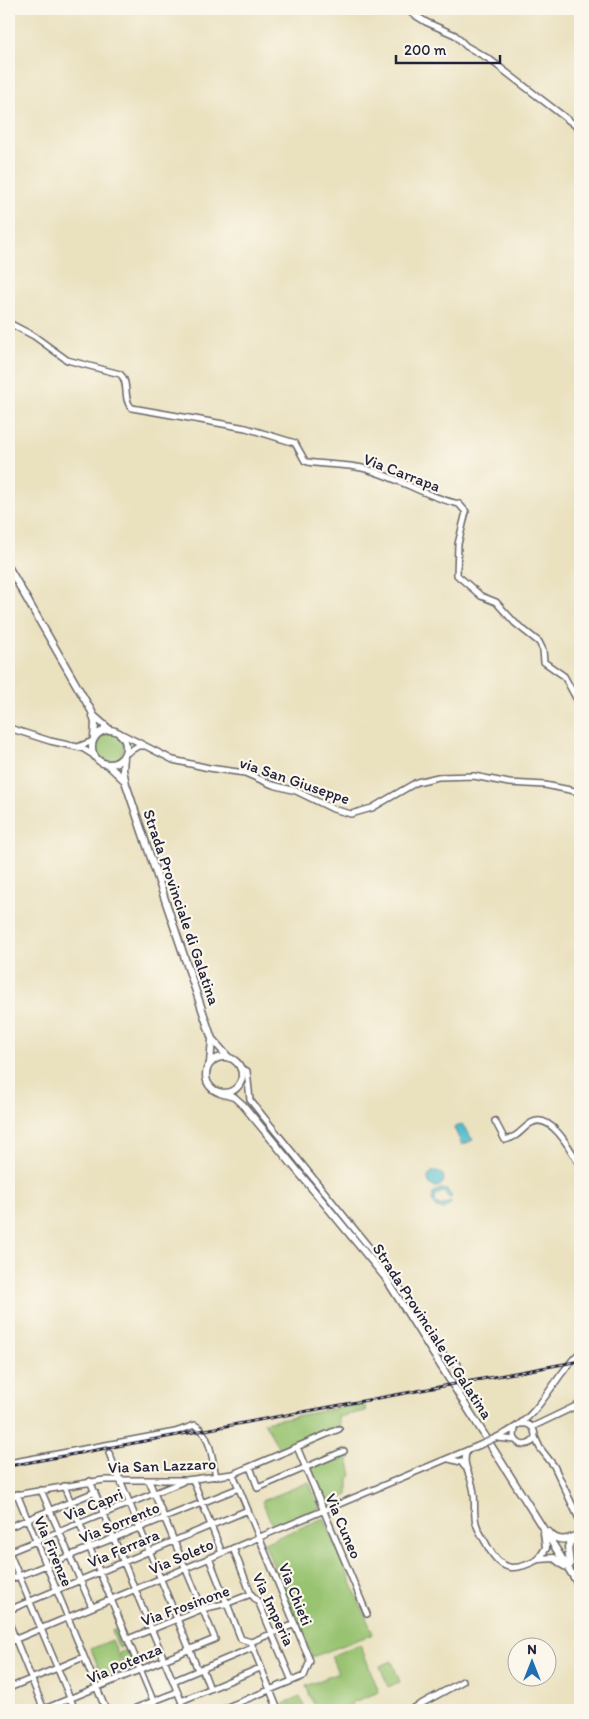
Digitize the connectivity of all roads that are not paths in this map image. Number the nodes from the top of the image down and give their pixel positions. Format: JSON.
{"nodes":[{"id":1,"x":405,"y":9,"type":"edge"},
{"id":2,"x":580,"y":129,"type":"edge"},
{"id":3,"x":9,"y":323,"type":"edge"},
{"id":4,"x":9,"y":568,"type":"edge"},
{"id":5,"x":580,"y":705,"type":"edge"},
{"id":6,"x":92,"y":712,"type":"junction"},
{"id":7,"x":9,"y":728,"type":"edge"},
{"id":8,"x":110,"y":730,"type":"junction"},
{"id":9,"x":118,"y":732,"type":"junction"},
{"id":10,"x":94,"y":740,"type":"junction"},
{"id":11,"x":146,"y":746,"type":"junction"},
{"id":12,"x":75,"y":747,"type":"junction"},
{"id":13,"x":93,"y":755,"type":"junction"},
{"id":14,"x":125,"y":755,"type":"junction"},
{"id":15,"x":108,"y":765,"type":"junction"},
{"id":16,"x":126,"y":784,"type":"junction"},
{"id":17,"x":580,"y":792,"type":"edge"},
{"id":18,"x":212,"y":1039,"type":"junction"},
{"id":19,"x":229,"y":1058,"type":"junction"},
{"id":20,"x":210,"y":1064,"type":"junction"},
{"id":21,"x":240,"y":1068,"type":"junction"},
{"id":22,"x":240,"y":1083,"type":"junction"},
{"id":23,"x":220,"y":1092,"type":"junction"},
{"id":24,"x":243,"y":1105,"type":"junction"},
{"id":25,"x":495,"y":1121,"type":"dead end"},
{"id":26,"x":580,"y":1166,"type":"edge"},
{"id":27,"x":367,"y":1248,"type":"junction"},
{"id":28,"x":580,"y":1352,"type":"edge"},
{"id":29,"x":458,"y":1365,"type":"dead end"},
{"id":30,"x":580,"y":1404,"type":"edge"},
{"id":31,"x":533,"y":1414,"type":"junction"},
{"id":32,"x":521,"y":1424,"type":"junction"},
{"id":33,"x":540,"y":1424,"type":"junction"},
{"id":34,"x":530,"y":1426,"type":"junction"},
{"id":35,"x":339,"y":1429,"type":"dead end"},
{"id":36,"x":515,"y":1429,"type":"junction"},
{"id":37,"x":535,"y":1436,"type":"junction"},
{"id":38,"x":496,"y":1438,"type":"junction"},
{"id":39,"x":515,"y":1440,"type":"junction"},
{"id":40,"x":528,"y":1445,"type":"junction"},
{"id":41,"x":297,"y":1447,"type":"junction"},
{"id":42,"x":540,"y":1448,"type":"junction"},
{"id":43,"x":468,"y":1450,"type":"junction"},
{"id":44,"x":344,"y":1451,"type":"dead end"},
{"id":45,"x":109,"y":1453,"type":"dead end"},
{"id":46,"x":459,"y":1454,"type":"junction"},
{"id":47,"x":448,"y":1459,"type":"junction"},
{"id":48,"x":463,"y":1461,"type":"junction"},
{"id":49,"x":9,"y":1463,"type":"edge"},
{"id":50,"x":250,"y":1467,"type":"junction"},
{"id":51,"x":306,"y":1467,"type":"junction"},
{"id":52,"x":233,"y":1474,"type":"junction"},
{"id":53,"x":216,"y":1477,"type":"junction"},
{"id":54,"x":119,"y":1480,"type":"junction"},
{"id":55,"x":186,"y":1480,"type":"junction"},
{"id":56,"x":193,"y":1480,"type":"junction"},
{"id":57,"x":90,"y":1481,"type":"junction"},
{"id":58,"x":150,"y":1481,"type":"junction"},
{"id":59,"x":64,"y":1486,"type":"junction"},
{"id":60,"x":239,"y":1488,"type":"junction"},
{"id":61,"x":42,"y":1490,"type":"junction"},
{"id":62,"x":95,"y":1492,"type":"junction"},
{"id":63,"x":154,"y":1493,"type":"junction"},
{"id":64,"x":17,"y":1494,"type":"junction"},
{"id":65,"x":9,"y":1496,"type":"edge"},
{"id":66,"x":71,"y":1502,"type":"junction"},
{"id":67,"x":202,"y":1502,"type":"junction"},
{"id":68,"x":129,"y":1503,"type":"junction"},
{"id":69,"x":50,"y":1510,"type":"junction"},
{"id":70,"x":248,"y":1510,"type":"junction"},
{"id":71,"x":324,"y":1511,"type":"junction"},
{"id":72,"x":104,"y":1513,"type":"junction"},
{"id":73,"x":164,"y":1517,"type":"junction"},
{"id":74,"x":27,"y":1519,"type":"junction"},
{"id":75,"x":538,"y":1520,"type":"junction"},
{"id":76,"x":79,"y":1523,"type":"junction"},
{"id":77,"x":210,"y":1525,"type":"junction"},
{"id":78,"x":9,"y":1527,"type":"edge"},
{"id":79,"x":139,"y":1527,"type":"junction"},
{"id":80,"x":580,"y":1527,"type":"edge"},
{"id":81,"x":59,"y":1531,"type":"junction"},
{"id":82,"x":577,"y":1536,"type":"junction"},
{"id":83,"x":260,"y":1537,"type":"junction"},
{"id":84,"x":114,"y":1538,"type":"junction"},
{"id":85,"x":36,"y":1540,"type":"junction"},
{"id":86,"x":174,"y":1540,"type":"junction"},
{"id":87,"x":90,"y":1547,"type":"junction"},
{"id":88,"x":233,"y":1548,"type":"junction"},
{"id":89,"x":149,"y":1551,"type":"junction"},
{"id":90,"x":9,"y":1552,"type":"edge"},
{"id":91,"x":222,"y":1553,"type":"junction"},
{"id":92,"x":70,"y":1556,"type":"junction"},
{"id":93,"x":208,"y":1558,"type":"junction"},
{"id":94,"x":538,"y":1559,"type":"junction"},
{"id":95,"x":124,"y":1561,"type":"junction"},
{"id":96,"x":46,"y":1565,"type":"junction"},
{"id":97,"x":185,"y":1568,"type":"junction"},
{"id":98,"x":100,"y":1571,"type":"junction"},
{"id":99,"x":19,"y":1576,"type":"junction"},
{"id":100,"x":574,"y":1576,"type":"junction"},
{"id":101,"x":161,"y":1578,"type":"junction"},
{"id":102,"x":9,"y":1580,"type":"edge"},
{"id":103,"x":80,"y":1580,"type":"junction"},
{"id":104,"x":580,"y":1587,"type":"edge"},
{"id":105,"x":135,"y":1589,"type":"junction"},
{"id":106,"x":56,"y":1590,"type":"junction"},
{"id":107,"x":251,"y":1594,"type":"junction"},
{"id":108,"x":111,"y":1599,"type":"junction"},
{"id":109,"x":29,"y":1601,"type":"junction"},
{"id":110,"x":228,"y":1603,"type":"junction"},
{"id":111,"x":92,"y":1607,"type":"junction"},
{"id":112,"x":202,"y":1609,"type":"junction"},
{"id":113,"x":9,"y":1610,"type":"edge"},
{"id":114,"x":367,"y":1614,"type":"dead end"},
{"id":115,"x":68,"y":1617,"type":"junction"},
{"id":116,"x":177,"y":1619,"type":"junction"},
{"id":117,"x":9,"y":1624,"type":"edge"},
{"id":118,"x":295,"y":1624,"type":"junction"},
{"id":119,"x":41,"y":1629,"type":"junction"},
{"id":120,"x":152,"y":1629,"type":"junction"},
{"id":121,"x":272,"y":1633,"type":"junction"},
{"id":122,"x":15,"y":1640,"type":"junction"},
{"id":123,"x":128,"y":1640,"type":"junction"},
{"id":124,"x":9,"y":1642,"type":"edge"},
{"id":125,"x":252,"y":1645,"type":"junction"},
{"id":126,"x":189,"y":1649,"type":"junction"},
{"id":127,"x":84,"y":1657,"type":"junction"},
{"id":128,"x":164,"y":1659,"type":"junction"},
{"id":129,"x":58,"y":1668,"type":"junction"},
{"id":130,"x":260,"y":1668,"type":"junction"},
{"id":131,"x":140,"y":1669,"type":"junction"},
{"id":132,"x":200,"y":1669,"type":"junction"},
{"id":133,"x":32,"y":1679,"type":"junction"},
{"id":134,"x":173,"y":1681,"type":"junction"},
{"id":135,"x":292,"y":1681,"type":"junction"},
{"id":136,"x":463,"y":1681,"type":"dead end"},
{"id":137,"x":9,"y":1688,"type":"edge"},
{"id":138,"x":96,"y":1688,"type":"junction"},
{"id":139,"x":210,"y":1689,"type":"junction"},
{"id":140,"x":269,"y":1690,"type":"junction"},
{"id":141,"x":177,"y":1692,"type":"junction"},
{"id":142,"x":9,"y":1698,"type":"edge"},
{"id":143,"x":70,"y":1699,"type":"junction"},
{"id":144,"x":153,"y":1701,"type":"junction"},
{"id":145,"x":181,"y":1702,"type":"junction"},
{"id":146,"x":235,"y":1704,"type":"junction"},
{"id":147,"x":136,"y":1708,"type":"dead end"},
{"id":148,"x":14,"y":1710,"type":"edge"},
{"id":149,"x":43,"y":1710,"type":"edge"},
{"id":150,"x":75,"y":1710,"type":"edge"},
{"id":151,"x":106,"y":1710,"type":"edge"},
{"id":152,"x":157,"y":1710,"type":"edge"},
{"id":153,"x":185,"y":1710,"type":"edge"},
{"id":154,"x":220,"y":1710,"type":"edge"},
{"id":155,"x":238,"y":1710,"type":"edge"},
{"id":156,"x":278,"y":1710,"type":"edge"},
{"id":157,"x":410,"y":1710,"type":"edge"}],
"edges":[{"from":1,"to":2,"type":"street"},
{"from":3,"to":5,"type":"street","name":"Via Carrapa"},
{"from":4,"to":6,"type":"main road"},
{"from":6,"to":8,"type":"main road"},
{"from":6,"to":10,"type":"main road"},
{"from":7,"to":12,"type":"street"},
{"from":8,"to":9,"type":"main road"},
{"from":8,"to":10,"type":"main road"},
{"from":9,"to":11,"type":"street","name":"via San Giuseppe"},
{"from":9,"to":14,"type":"main road","name":"Strada Provinciale di Galatina"},
{"from":10,"to":12,"type":"street"},
{"from":10,"to":13,"type":"main road"},
{"from":11,"to":14,"type":"street"},
{"from":11,"to":17,"type":"street","name":"via San Giuseppe"},
{"from":12,"to":13,"type":"street"},
{"from":13,"to":15,"type":"main road","name":"Strada Provinciale di Galatina"},
{"from":14,"to":15,"type":"main road"},
{"from":14,"to":16,"type":"main road","name":"Strada Provinciale di Galatina"},
{"from":15,"to":16,"type":"main road","name":"Strada Provinciale di Galatina"},
{"from":16,"to":18,"type":"main road","name":"Strada Provinciale di Galatina"},
{"from":18,"to":19,"type":"main road","name":"Strada Provinciale di Galatina"},
{"from":18,"to":20,"type":"main road","name":"Strada Provinciale di Galatina"},
{"from":19,"to":20,"type":"main road"},
{"from":19,"to":21,"type":"main road","name":"Strada Provinciale di Galatina"},
{"from":20,"to":23,"type":"main road","name":"Strada Provinciale di Galatina"},
{"from":21,"to":22,"type":"main road"},
{"from":21,"to":27,"type":"street"},
{"from":22,"to":23,"type":"main road"},
{"from":22,"to":24,"type":"main road"},
{"from":23,"to":24,"type":"main road","name":"Strada Provinciale di Galatina"},
{"from":24,"to":27,"type":"main road","name":"Strada Provinciale di Galatina"},
{"from":25,"to":26,"type":"street"},
{"from":27,"to":29,"type":"street"},
{"from":27,"to":75,"type":"main road","name":"Strada Provinciale di Galatina"},
{"from":28,"to":31,"type":"street"},
{"from":30,"to":33,"type":"street"},
{"from":31,"to":32,"type":"street"},
{"from":31,"to":34,"type":"street"},
{"from":32,"to":34,"type":"street"},
{"from":32,"to":36,"type":"street"},
{"from":33,"to":34,"type":"street"},
{"from":33,"to":37,"type":"street"},
{"from":34,"to":37,"type":"street"},
{"from":35,"to":41,"type":"street","name":"Via San Lazzaro"},
{"from":36,"to":38,"type":"street","name":"Via Soleto"},
{"from":36,"to":39,"type":"street"},
{"from":37,"to":40,"type":"street"},
{"from":37,"to":42,"type":"street"},
{"from":38,"to":39,"type":"street"},
{"from":38,"to":43,"type":"street","name":"Via Soleto","bridge":true},
{"from":39,"to":40,"type":"street"},
{"from":40,"to":42,"type":"street"},
{"from":41,"to":50,"type":"street","name":"Via San Lazzaro"},
{"from":41,"to":51,"type":"street","name":"Via Cuneo"},
{"from":42,"to":80,"type":"street"},
{"from":43,"to":46,"type":"street","name":"Via Soleto"},
{"from":43,"to":48,"type":"street"},
{"from":44,"to":51,"type":"street"},
{"from":45,"to":54,"type":"street"},
{"from":46,"to":47,"type":"street","name":"Via Soleto"},
{"from":46,"to":48,"type":"street"},
{"from":47,"to":48,"type":"street"},
{"from":47,"to":71,"type":"street","name":"Via Soleto"},
{"from":48,"to":94,"type":"street"},
{"from":49,"to":53,"type":"street"},
{"from":50,"to":51,"type":"street"},
{"from":50,"to":52,"type":"street","name":"Via San Lazzaro"},
{"from":51,"to":71,"type":"street","name":"Via Cuneo"},
{"from":52,"to":53,"type":"street","name":"Via San Lazzaro"},
{"from":52,"to":60,"type":"street","name":"Via Chieti"},
{"from":53,"to":56,"type":"street","name":"Via San Lazzaro"},
{"from":54,"to":57,"type":"street","name":"Via San Lazzaro"},
{"from":54,"to":58,"type":"street","name":"Via San Lazzaro"},
{"from":54,"to":68,"type":"street"},
{"from":55,"to":56,"type":"street","name":"Via San Lazzaro"},
{"from":55,"to":58,"type":"street","name":"Via San Lazzaro"},
{"from":55,"to":63,"type":"street","name":"Via Capri"},
{"from":56,"to":67,"type":"street"},
{"from":57,"to":59,"type":"street","name":"Via San Lazzaro"},
{"from":57,"to":62,"type":"street"},
{"from":58,"to":63,"type":"street"},
{"from":59,"to":61,"type":"street","name":"Via San Lazzaro"},
{"from":59,"to":66,"type":"street"},
{"from":60,"to":67,"type":"street","name":"Via Sorrento"},
{"from":60,"to":70,"type":"street","name":"Via Chieti"},
{"from":61,"to":64,"type":"street","name":"Via San Lazzaro"},
{"from":61,"to":69,"type":"street"},
{"from":62,"to":66,"type":"street"},
{"from":62,"to":72,"type":"street"},
{"from":63,"to":68,"type":"street","name":"Via Capri"},
{"from":63,"to":73,"type":"street"},
{"from":64,"to":65,"type":"street","name":"Via San Lazzaro"},
{"from":64,"to":74,"type":"street","name":"Via Firenze"},
{"from":66,"to":69,"type":"street"},
{"from":66,"to":76,"type":"street"},
{"from":67,"to":73,"type":"street","name":"Via Sorrento"},
{"from":67,"to":77,"type":"street"},
{"from":68,"to":72,"type":"street","name":"Via Capri"},
{"from":68,"to":79,"type":"street"},
{"from":69,"to":74,"type":"street"},
{"from":69,"to":81,"type":"street"},
{"from":70,"to":77,"type":"street","name":"Via Ferrara"},
{"from":70,"to":83,"type":"street","name":"Via Chieti"},
{"from":71,"to":83,"type":"street","name":"Via Soleto"},
{"from":71,"to":114,"type":"street","name":"Via Cuneo"},
{"from":72,"to":76,"type":"street","name":"Via Capri"},
{"from":72,"to":84,"type":"street"},
{"from":73,"to":79,"type":"street","name":"Via Sorrento"},
{"from":73,"to":86,"type":"street"},
{"from":74,"to":78,"type":"street"},
{"from":74,"to":85,"type":"street","name":"Via Firenze"},
{"from":75,"to":82,"type":"main road"},
{"from":75,"to":94,"type":"main road"},
{"from":75,"to":100,"type":"main road","name":"Strada Provinciale di Galatina"},
{"from":76,"to":81,"type":"street","name":"Via Capri"},
{"from":76,"to":87,"type":"street"},
{"from":77,"to":86,"type":"street","name":"Via Ferrara"},
{"from":77,"to":91,"type":"street"},
{"from":79,"to":84,"type":"street","name":"Via Sorrento"},
{"from":79,"to":89,"type":"street"},
{"from":80,"to":82,"type":"street"},
{"from":81,"to":85,"type":"street","name":"Via Capri"},
{"from":81,"to":92,"type":"street"},
{"from":82,"to":100,"type":"main road"},
{"from":83,"to":88,"type":"street","name":"Via Soleto"},
{"from":83,"to":118,"type":"street","name":"Via Chieti"},
{"from":84,"to":87,"type":"street","name":"Via Sorrento"},
{"from":84,"to":95,"type":"street"},
{"from":85,"to":90,"type":"street","name":"Via Capri"},
{"from":85,"to":96,"type":"street","name":"Via Firenze"},
{"from":86,"to":89,"type":"street","name":"Via Ferrara"},
{"from":86,"to":97,"type":"street"},
{"from":87,"to":92,"type":"street","name":"Via Sorrento"},
{"from":87,"to":98,"type":"street"},
{"from":88,"to":91,"type":"street","name":"Via Soleto"},
{"from":88,"to":107,"type":"street","name":"Via Imperia"},
{"from":89,"to":95,"type":"street","name":"Via Ferrara"},
{"from":89,"to":101,"type":"street"},
{"from":90,"to":99,"type":"street"},
{"from":91,"to":93,"type":"street","name":"Via Soleto"},
{"from":92,"to":96,"type":"street","name":"Via Sorrento"},
{"from":92,"to":103,"type":"street"},
{"from":93,"to":97,"type":"street","name":"Via Soleto"},
{"from":93,"to":110,"type":"street"},
{"from":94,"to":100,"type":"main road"},
{"from":95,"to":98,"type":"street","name":"Via Ferrara"},
{"from":95,"to":105,"type":"street"},
{"from":96,"to":99,"type":"street","name":"Via Sorrento"},
{"from":96,"to":106,"type":"street","name":"Via Firenze"},
{"from":97,"to":101,"type":"street","name":"Via Soleto"},
{"from":97,"to":112,"type":"street"},
{"from":98,"to":103,"type":"street","name":"Via Ferrara"},
{"from":98,"to":108,"type":"street"},
{"from":99,"to":102,"type":"street","name":"Via Sorrento"},
{"from":99,"to":109,"type":"street"},
{"from":100,"to":104,"type":"main road","name":"Strada Provinciale di Galatina"},
{"from":101,"to":105,"type":"street","name":"Via Soleto"},
{"from":101,"to":116,"type":"street"},
{"from":103,"to":106,"type":"street","name":"Via Ferrara"},
{"from":103,"to":111,"type":"street"},
{"from":105,"to":108,"type":"street","name":"Via Soleto"},
{"from":105,"to":120,"type":"street"},
{"from":106,"to":109,"type":"street","name":"Via Ferrara"},
{"from":106,"to":115,"type":"street","name":"Via Firenze"},
{"from":107,"to":110,"type":"street","name":"Via Frosinone"},
{"from":107,"to":121,"type":"street","name":"Via Imperia"},
{"from":108,"to":111,"type":"street","name":"Via Soleto"},
{"from":108,"to":123,"type":"street"},
{"from":109,"to":113,"type":"street","name":"Via Ferrara"},
{"from":109,"to":119,"type":"street"},
{"from":110,"to":112,"type":"street","name":"Via Frosinone"},
{"from":110,"to":125,"type":"street"},
{"from":111,"to":115,"type":"street","name":"Via Soleto"},
{"from":112,"to":116,"type":"street","name":"Via Frosinone"},
{"from":112,"to":126,"type":"street","name":"Via Potenza"},
{"from":115,"to":119,"type":"street","name":"Via Soleto"},
{"from":115,"to":127,"type":"street","name":"Via Firenze"},
{"from":116,"to":120,"type":"street","name":"Via Frosinone"},
{"from":116,"to":126,"type":"street"},
{"from":117,"to":122,"type":"street"},
{"from":118,"to":121,"type":"street"},
{"from":118,"to":135,"type":"street","name":"Via Chieti"},
{"from":119,"to":122,"type":"street","name":"Via Soleto"},
{"from":119,"to":129,"type":"street"},
{"from":120,"to":123,"type":"street","name":"Via Frosinone"},
{"from":120,"to":128,"type":"street"},
{"from":121,"to":125,"type":"street"},
{"from":121,"to":135,"type":"street","name":"Via Imperia"},
{"from":122,"to":124,"type":"street","name":"Via Soleto"},
{"from":122,"to":133,"type":"street"},
{"from":123,"to":131,"type":"street"},
{"from":125,"to":130,"type":"street"},
{"from":125,"to":132,"type":"street"},
{"from":126,"to":128,"type":"street","name":"Via Potenza"},
{"from":126,"to":132,"type":"street"},
{"from":127,"to":129,"type":"street"},
{"from":127,"to":138,"type":"street","name":"Via Firenze"},
{"from":128,"to":131,"type":"street","name":"Via Potenza"},
{"from":128,"to":134,"type":"street"},
{"from":129,"to":133,"type":"street"},
{"from":129,"to":143,"type":"street"},
{"from":130,"to":139,"type":"street"},
{"from":130,"to":140,"type":"street"},
{"from":131,"to":138,"type":"street","name":"Via Potenza"},
{"from":131,"to":144,"type":"street"},
{"from":132,"to":134,"type":"street"},
{"from":132,"to":139,"type":"street"},
{"from":133,"to":137,"type":"street"},
{"from":133,"to":149,"type":"street"},
{"from":134,"to":141,"type":"street"},
{"from":135,"to":140,"type":"street"},
{"from":136,"to":157,"type":"street"},
{"from":138,"to":143,"type":"street","name":"Via Potenza"},
{"from":138,"to":151,"type":"street","name":"Via Firenze"},
{"from":139,"to":145,"type":"street"},
{"from":140,"to":146,"type":"street"},
{"from":140,"to":156,"type":"street"},
{"from":141,"to":144,"type":"street"},
{"from":141,"to":145,"type":"street"},
{"from":142,"to":148,"type":"street"},
{"from":143,"to":149,"type":"street","name":"Via Potenza"},
{"from":143,"to":150,"type":"street"},
{"from":144,"to":147,"type":"street"},
{"from":144,"to":152,"type":"street"},
{"from":145,"to":153,"type":"street"},
{"from":146,"to":154,"type":"street"},
{"from":146,"to":155,"type":"street"}]}
